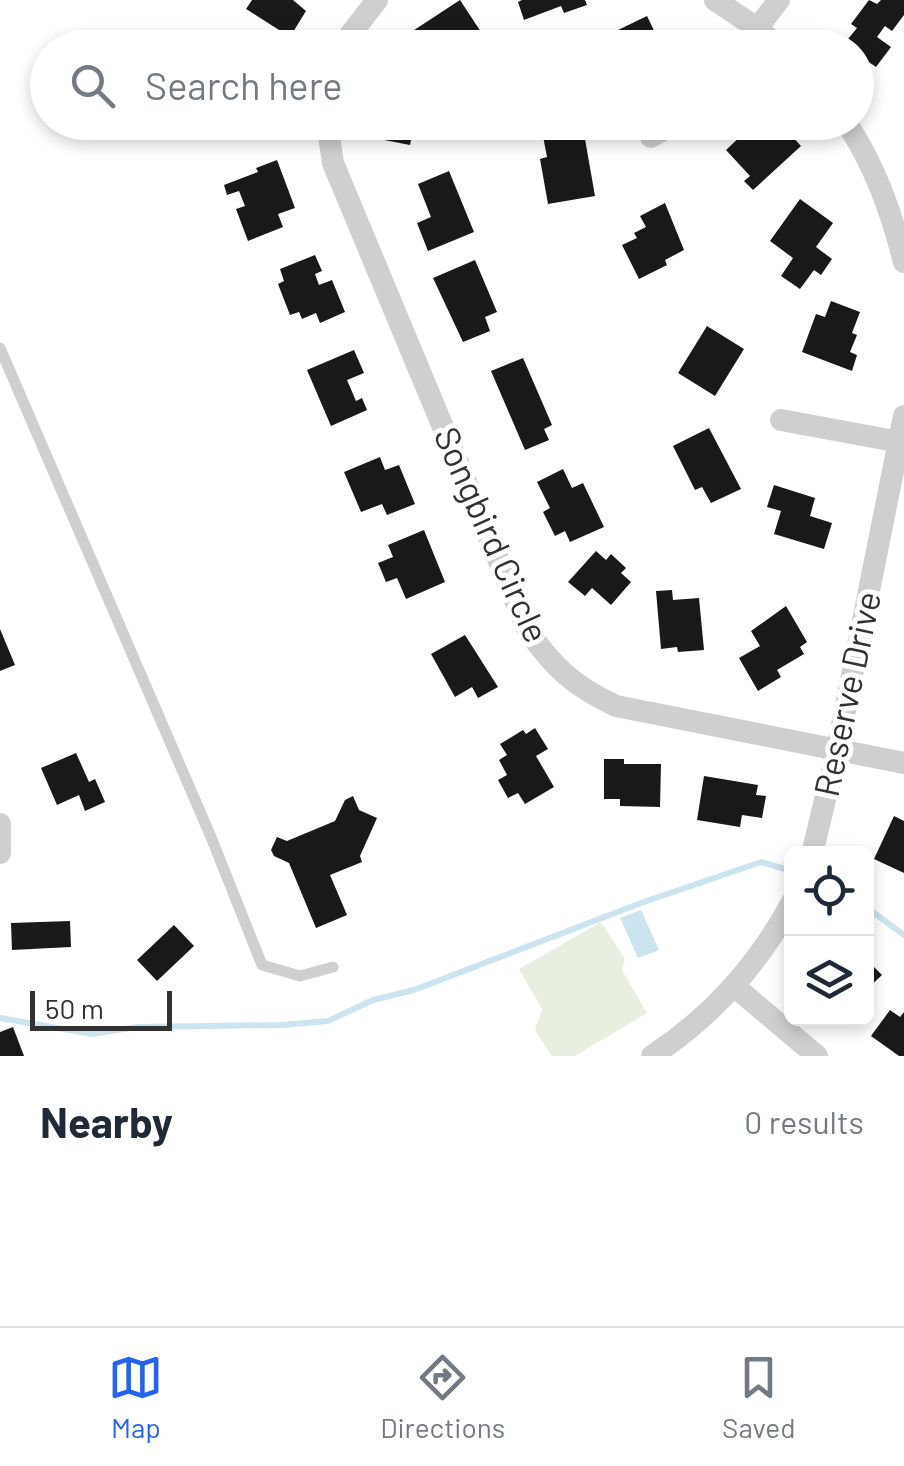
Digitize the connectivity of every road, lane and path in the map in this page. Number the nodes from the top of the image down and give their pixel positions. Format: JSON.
{"nodes":[{"id":1,"x":377,"y":0,"type":"edge"},
{"id":2,"x":716,"y":0,"type":"edge"},
{"id":3,"x":779,"y":0,"type":"edge"},
{"id":4,"x":757,"y":28,"type":"junction"},
{"id":5,"x":354,"y":30,"type":"edge"},
{"id":6,"x":759,"y":30,"type":"edge"},
{"id":7,"x":329,"y":140,"type":"edge"},
{"id":8,"x":858,"y":140,"type":"edge"},
{"id":9,"x":896,"y":200,"type":"edge"},
{"id":10,"x":904,"y":262,"type":"edge"},
{"id":11,"x":0,"y":348,"type":"edge"},
{"id":12,"x":904,"y":416,"type":"edge"},
{"id":13,"x":781,"y":420,"type":"dead end"},
{"id":14,"x":900,"y":442,"type":"junction"},
{"id":15,"x":837,"y":750,"type":"junction"},
{"id":16,"x":904,"y":763,"type":"edge"},
{"id":17,"x":0,"y":824,"type":"edge"},
{"id":18,"x":814,"y":846,"type":"edge"},
{"id":19,"x":0,"y":853,"type":"edge"},
{"id":20,"x":784,"y":915,"type":"edge"},
{"id":21,"x":333,"y":967,"type":"dead end"},
{"id":22,"x":734,"y":986,"type":"junction"},
{"id":23,"x":652,"y":1056,"type":"edge"},
{"id":24,"x":817,"y":1056,"type":"edge"}],
"edges":[{"from":1,"to":5,"type":"street"},
{"from":2,"to":4,"type":"street"},
{"from":3,"to":4,"type":"street"},
{"from":4,"to":6,"type":"street"},
{"from":7,"to":15,"type":"street","name":"Songbird Circle"},
{"from":8,"to":9,"type":"street"},
{"from":9,"to":10,"type":"street"},
{"from":11,"to":21,"type":"lane"},
{"from":12,"to":14,"type":"street","name":"Reserve Drive"},
{"from":13,"to":14,"type":"street"},
{"from":14,"to":15,"type":"street","name":"Reserve Drive"},
{"from":15,"to":16,"type":"street","name":"Songbird Circle"},
{"from":15,"to":18,"type":"street","name":"Reserve Drive"},
{"from":17,"to":19,"type":"street"},
{"from":20,"to":22,"type":"street"},
{"from":22,"to":23,"type":"street"},
{"from":22,"to":24,"type":"street"}]}
